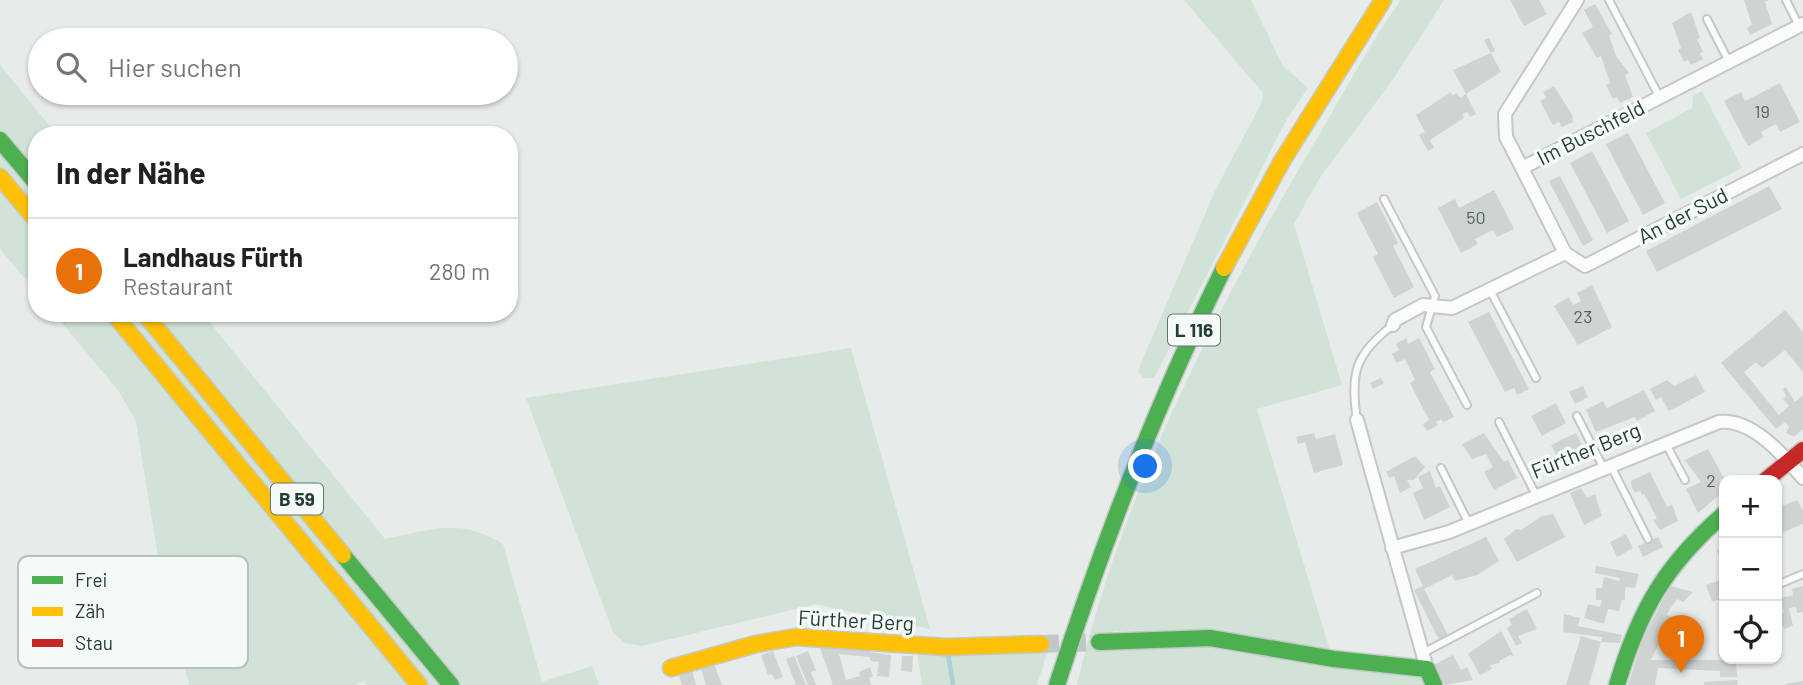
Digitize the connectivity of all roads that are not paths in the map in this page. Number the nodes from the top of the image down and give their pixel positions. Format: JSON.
{"nodes":[{"id":1,"x":1383,"y":0,"type":"edge"},
{"id":2,"x":1577,"y":0,"type":"edge"},
{"id":3,"x":1609,"y":0,"type":"edge"},
{"id":4,"x":1786,"y":0,"type":"edge"},
{"id":5,"x":1707,"y":19,"type":"dead end"},
{"id":6,"x":1801,"y":25,"type":"edge"},
{"id":7,"x":1729,"y":62,"type":"junction"},
{"id":8,"x":1660,"y":98,"type":"junction"},
{"id":9,"x":0,"y":140,"type":"edge"},
{"id":10,"x":1803,"y":154,"type":"edge"},
{"id":11,"x":1522,"y":168,"type":"junction"},
{"id":12,"x":28,"y":173,"type":"edge"},
{"id":13,"x":0,"y":177,"type":"edge"},
{"id":14,"x":1384,"y":199,"type":"dead end"},
{"id":15,"x":28,"y":211,"type":"edge"},
{"id":16,"x":1565,"y":253,"type":"junction"},
{"id":17,"x":1490,"y":290,"type":"junction"},
{"id":18,"x":1434,"y":306,"type":"junction"},
{"id":19,"x":120,"y":322,"type":"edge"},
{"id":20,"x":151,"y":322,"type":"edge"},
{"id":21,"x":1394,"y":325,"type":"joint"},
{"id":22,"x":1536,"y":378,"type":"dead end"},
{"id":23,"x":1467,"y":405,"type":"dead end"},
{"id":24,"x":1577,"y":416,"type":"dead end"},
{"id":25,"x":1357,"y":419,"type":"joint"},
{"id":26,"x":1499,"y":422,"type":"dead end"},
{"id":27,"x":1665,"y":442,"type":"junction"},
{"id":28,"x":1803,"y":450,"type":"edge"},
{"id":29,"x":1788,"y":462,"type":"junction"},
{"id":30,"x":1607,"y":465,"type":"junction"},
{"id":31,"x":1441,"y":468,"type":"dead end"},
{"id":32,"x":1772,"y":475,"type":"edge"},
{"id":33,"x":1803,"y":478,"type":"edge"},
{"id":34,"x":1685,"y":481,"type":"dead end"},
{"id":35,"x":1536,"y":495,"type":"junction"},
{"id":36,"x":1719,"y":518,"type":"edge"},
{"id":37,"x":1469,"y":524,"type":"junction"},
{"id":38,"x":1648,"y":539,"type":"dead end"},
{"id":39,"x":1392,"y":548,"type":"junction"},
{"id":40,"x":1803,"y":574,"type":"edge"},
{"id":41,"x":1782,"y":583,"type":"edge"},
{"id":42,"x":1537,"y":593,"type":"dead end"},
{"id":43,"x":1099,"y":642,"type":"tunnel mouth"},
{"id":44,"x":1041,"y":644,"type":"tunnel mouth"},
{"id":45,"x":1424,"y":662,"type":"junction"},
{"id":46,"x":671,"y":668,"type":"dead end"},
{"id":47,"x":419,"y":685,"type":"edge"},
{"id":48,"x":451,"y":685,"type":"edge"},
{"id":49,"x":1057,"y":685,"type":"edge"},
{"id":50,"x":1434,"y":685,"type":"edge"},
{"id":51,"x":1617,"y":685,"type":"edge"}],
"edges":[{"from":1,"to":49,"type":"main road","number":"L 116"},
{"from":2,"to":11,"type":"street"},
{"from":3,"to":8,"type":"lane"},
{"from":4,"to":6,"type":"lane"},
{"from":5,"to":7,"type":"lane"},
{"from":6,"to":7,"type":"street","name":"Im Buschfeld"},
{"from":7,"to":8,"type":"street","name":"Im Buschfeld"},
{"from":8,"to":11,"type":"street","name":"Im Buschfeld"},
{"from":9,"to":12,"type":"main road"},
{"from":10,"to":16,"type":"street","name":"An der Sud"},
{"from":11,"to":16,"type":"street","name":"Im Buschfeld"},
{"from":13,"to":15,"type":"main road"},
{"from":14,"to":18,"type":"lane"},
{"from":16,"to":17,"type":"street"},
{"from":17,"to":18,"type":"street"},
{"from":17,"to":22,"type":"lane"},
{"from":18,"to":21,"type":"street"},
{"from":18,"to":23,"type":"lane"},
{"from":19,"to":47,"type":"main road","number":"B 59"},
{"from":20,"to":48,"type":"main road","number":"B 59"},
{"from":21,"to":25,"type":"lane"},
{"from":24,"to":30,"type":"lane"},
{"from":25,"to":39,"type":"street"},
{"from":26,"to":35,"type":"lane"},
{"from":27,"to":29,"type":"street","name":"Fürther Berg"},
{"from":27,"to":30,"type":"street","name":"Fürther Berg"},
{"from":27,"to":34,"type":"lane"},
{"from":28,"to":29,"type":"main road"},
{"from":29,"to":32,"type":"main road"},
{"from":29,"to":33,"type":"street"},
{"from":30,"to":35,"type":"street","name":"Fürther Berg"},
{"from":30,"to":38,"type":"lane"},
{"from":31,"to":37,"type":"lane"},
{"from":35,"to":37,"type":"street","name":"Fürther Berg"},
{"from":36,"to":51,"type":"main road"},
{"from":37,"to":39,"type":"street","name":"Fürther Berg"},
{"from":39,"to":45,"type":"street"},
{"from":40,"to":41,"type":"lane"},
{"from":42,"to":45,"type":"lane"},
{"from":43,"to":45,"type":"main road"},
{"from":44,"to":46,"type":"main road","name":"Fürther Berg"},
{"from":45,"to":50,"type":"main road"}]}
